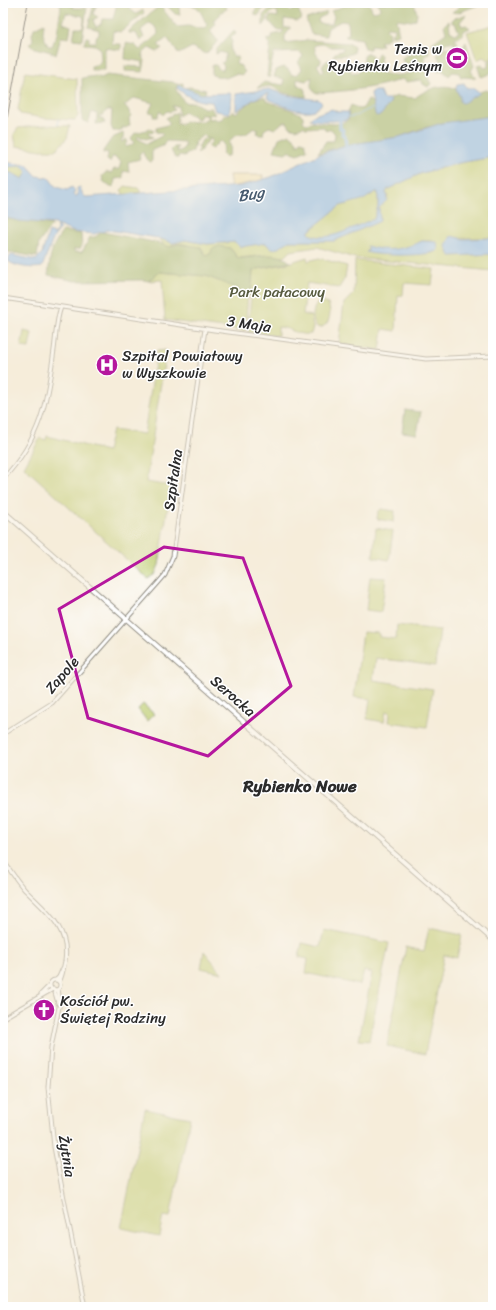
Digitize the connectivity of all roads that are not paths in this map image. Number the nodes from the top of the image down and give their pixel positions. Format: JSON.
{"nodes":[{"id":1,"x":3,"y":298,"type":"edge"},
{"id":2,"x":61,"y":307,"type":"junction"},
{"id":3,"x":205,"y":329,"type":"junction"},
{"id":4,"x":493,"y":356,"type":"edge"},
{"id":5,"x":3,"y":479,"type":"edge"},
{"id":6,"x":3,"y":509,"type":"edge"},
{"id":7,"x":126,"y":618,"type":"junction"},
{"id":8,"x":3,"y":734,"type":"edge"},
{"id":9,"x":3,"y":860,"type":"edge"},
{"id":10,"x":493,"y":940,"type":"edge"},
{"id":11,"x":58,"y":981,"type":"junction"},
{"id":12,"x":50,"y":985,"type":"junction"},
{"id":13,"x":55,"y":989,"type":"junction"},
{"id":14,"x":37,"y":998,"type":"junction"},
{"id":15,"x":3,"y":1018,"type":"edge"},
{"id":16,"x":85,"y":1307,"type":"edge"}],
"edges":[{"from":1,"to":2,"type":"street","name":"3 Maja"},
{"from":2,"to":3,"type":"street","name":"3 Maja"},
{"from":2,"to":5,"type":"street"},
{"from":3,"to":4,"type":"street","name":"3 Maja"},
{"from":3,"to":7,"type":"street","name":"Szpitalna"},
{"from":6,"to":7,"type":"main road","name":"Serocka"},
{"from":7,"to":8,"type":"street","name":"Zapole"},
{"from":7,"to":10,"type":"main road","name":"Serocka"},
{"from":9,"to":11,"type":"street"},
{"from":11,"to":12,"type":"street"},
{"from":11,"to":13,"type":"street"},
{"from":12,"to":13,"type":"street"},
{"from":12,"to":14,"type":"street"},
{"from":13,"to":14,"type":"street"},
{"from":13,"to":16,"type":"street","name":"Żytnia"},
{"from":14,"to":15,"type":"street"}]}
